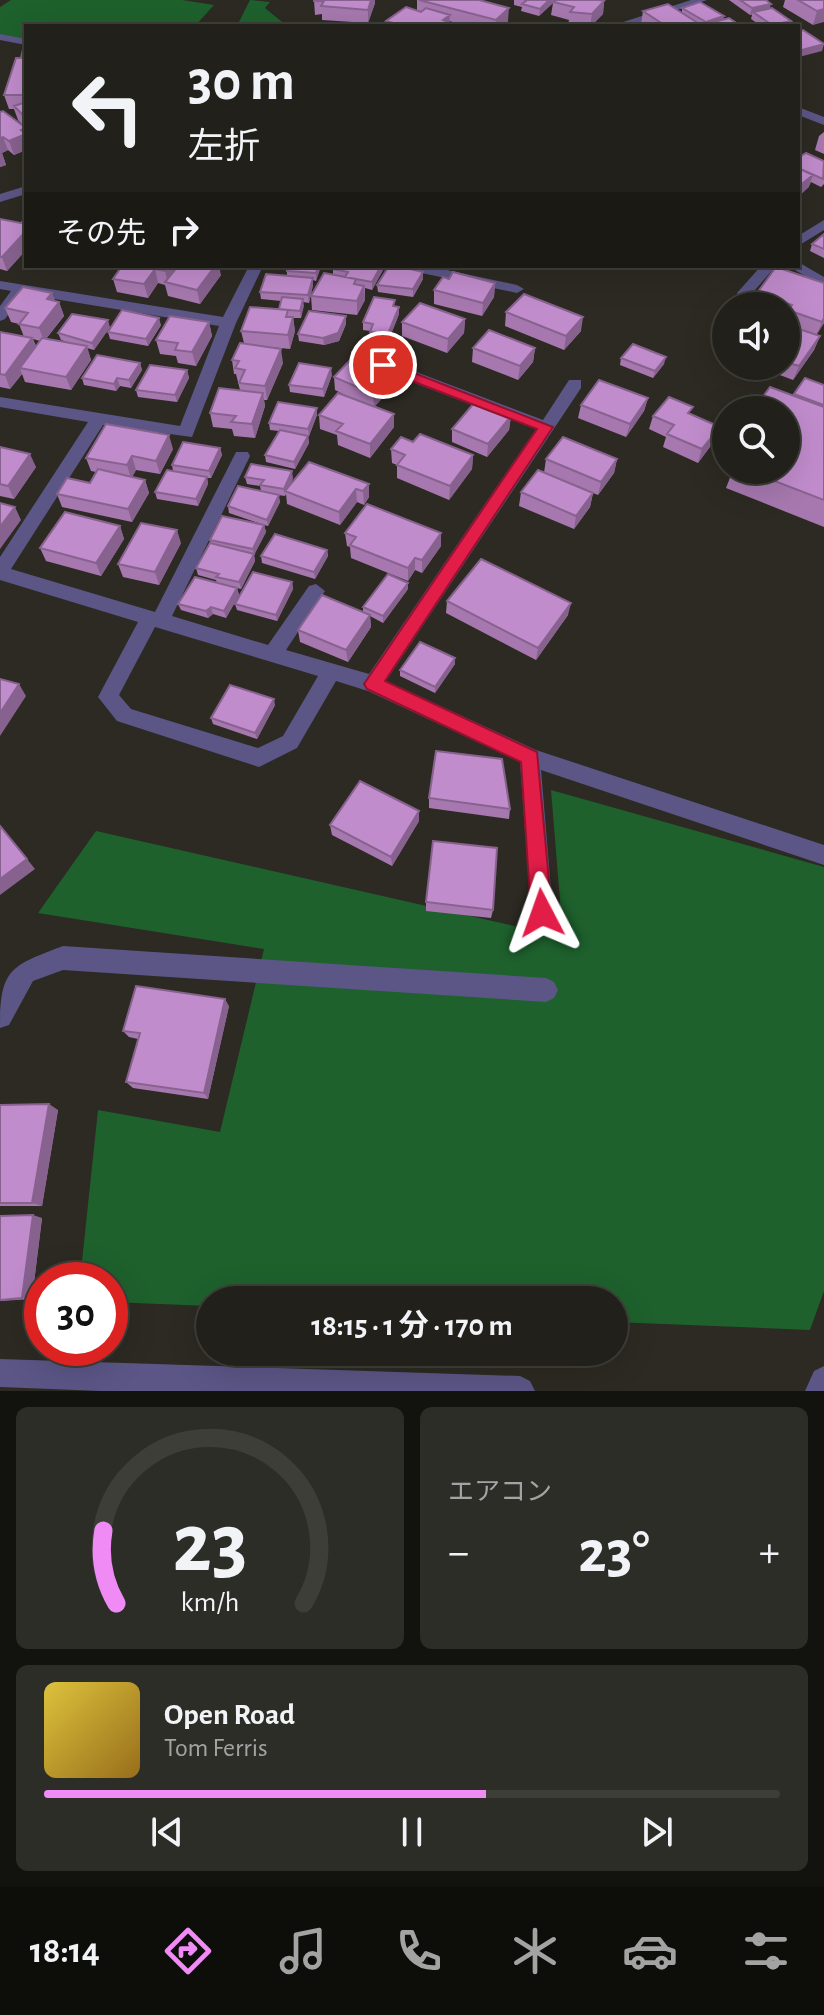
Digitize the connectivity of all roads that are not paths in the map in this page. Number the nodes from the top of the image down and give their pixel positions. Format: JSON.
{"nodes":[{"id":1,"x":702,"y":0,"type":"edge"},
{"id":2,"x":624,"y":24,"type":"edge"},
{"id":3,"x":0,"y":37,"type":"edge"},
{"id":4,"x":24,"y":43,"type":"edge"},
{"id":5,"x":24,"y":44,"type":"edge"},
{"id":6,"x":0,"y":46,"type":"edge"},
{"id":7,"x":800,"y":112,"type":"edge"},
{"id":8,"x":824,"y":121,"type":"edge"},
{"id":9,"x":24,"y":191,"type":"edge"},
{"id":10,"x":0,"y":198,"type":"edge"},
{"id":11,"x":824,"y":224,"type":"edge"},
{"id":12,"x":800,"y":241,"type":"edge"},
{"id":13,"x":255,"y":268,"type":"edge"},
{"id":14,"x":417,"y":268,"type":"edge"},
{"id":15,"x":767,"y":268,"type":"edge"},
{"id":16,"x":798,"y":268,"type":"edge"},
{"id":17,"x":824,"y":283,"type":"edge"},
{"id":18,"x":0,"y":285,"type":"edge"},
{"id":19,"x":20,"y":289,"type":"junction"},
{"id":20,"x":517,"y":289,"type":"dead end"},
{"id":21,"x":746,"y":292,"type":"edge"},
{"id":22,"x":0,"y":316,"type":"edge"},
{"id":23,"x":228,"y":323,"type":"junction"},
{"id":24,"x":356,"y":355,"type":"edge"},
{"id":25,"x":575,"y":384,"type":"dead end"},
{"id":26,"x":0,"y":402,"type":"edge"},
{"id":27,"x":98,"y":420,"type":"junction"},
{"id":28,"x":546,"y":427,"type":"junction"},
{"id":29,"x":242,"y":456,"type":"dead end"},
{"id":30,"x":0,"y":572,"type":"edge"},
{"id":31,"x":316,"y":591,"type":"dead end"},
{"id":32,"x":155,"y":620,"type":"junction"},
{"id":33,"x":272,"y":655,"type":"junction"},
{"id":34,"x":332,"y":670,"type":"junction"},
{"id":35,"x":373,"y":684,"type":"junction"},
{"id":36,"x":530,"y":757,"type":"junction"},
{"id":37,"x":824,"y":855,"type":"edge"},
{"id":38,"x":542,"y":913,"type":"dead end"},
{"id":39,"x":546,"y":990,"type":"dead end"},
{"id":40,"x":0,"y":1016,"type":"edge"},
{"id":41,"x":0,"y":1373,"type":"edge"},
{"id":42,"x":824,"y":1381,"type":"edge"},
{"id":43,"x":520,"y":1391,"type":"edge"},
{"id":44,"x":820,"y":1391,"type":"edge"}],
"edges":[{"from":1,"to":2,"type":"street"},
{"from":3,"to":4,"type":"street"},
{"from":5,"to":6,"type":"street"},
{"from":7,"to":8,"type":"street"},
{"from":9,"to":10,"type":"street"},
{"from":11,"to":12,"type":"street"},
{"from":13,"to":23,"type":"street"},
{"from":14,"to":20,"type":"street"},
{"from":15,"to":21,"type":"street"},
{"from":16,"to":17,"type":"street"},
{"from":18,"to":19,"type":"street"},
{"from":19,"to":22,"type":"street"},
{"from":19,"to":23,"type":"street"},
{"from":23,"to":27,"type":"street"},
{"from":24,"to":28,"type":"street"},
{"from":25,"to":28,"type":"street"},
{"from":26,"to":27,"type":"street"},
{"from":27,"to":30,"type":"street"},
{"from":28,"to":35,"type":"street"},
{"from":29,"to":32,"type":"street"},
{"from":30,"to":32,"type":"street"},
{"from":31,"to":33,"type":"street"},
{"from":32,"to":33,"type":"street"},
{"from":32,"to":34,"type":"street"},
{"from":33,"to":34,"type":"street"},
{"from":34,"to":35,"type":"street"},
{"from":35,"to":36,"type":"street"},
{"from":36,"to":37,"type":"street"},
{"from":36,"to":38,"type":"street"},
{"from":39,"to":40,"type":"street"},
{"from":41,"to":43,"type":"street"},
{"from":42,"to":44,"type":"street"}]}
